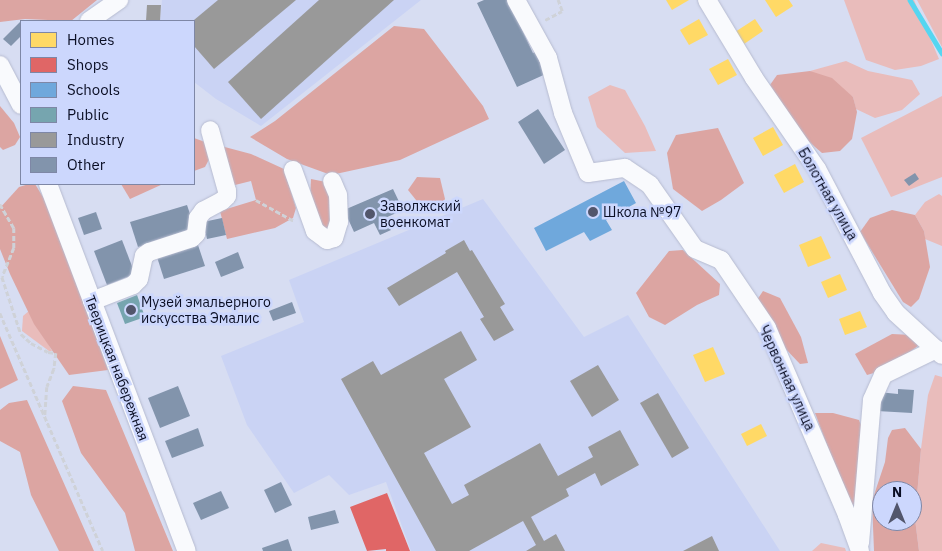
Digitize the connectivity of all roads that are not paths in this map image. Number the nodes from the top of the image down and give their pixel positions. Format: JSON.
{"nodes":[{"id":1,"x":119,"y":0,"type":"edge"},
{"id":2,"x":516,"y":0,"type":"edge"},
{"id":3,"x":707,"y":0,"type":"edge"},
{"id":4,"x":90,"y":20,"type":"edge"},
{"id":5,"x":12,"y":69,"type":"edge"},
{"id":6,"x":20,"y":101,"type":"edge"},
{"id":7,"x":210,"y":130,"type":"dead end"},
{"id":8,"x":293,"y":170,"type":"dead end"},
{"id":9,"x":332,"y":181,"type":"dead end"},
{"id":10,"x":48,"y":185,"type":"edge"},
{"id":11,"x":92,"y":301,"type":"junction"},
{"id":12,"x":939,"y":352,"type":"edge"},
{"id":13,"x":860,"y":550,"type":"edge"},
{"id":14,"x":187,"y":551,"type":"edge"}],
"edges":[{"from":1,"to":4,"type":"street"},
{"from":2,"to":13,"type":"street","name":"Червонная улица"},
{"from":3,"to":12,"type":"street","name":"Болотная улица"},
{"from":5,"to":6,"type":"street"},
{"from":7,"to":11,"type":"street"},
{"from":8,"to":9,"type":"street"},
{"from":10,"to":11,"type":"street","name":"Тверицкая набережная"},
{"from":11,"to":14,"type":"street","name":"Тверицкая набережная"},
{"from":12,"to":13,"type":"street"}]}
